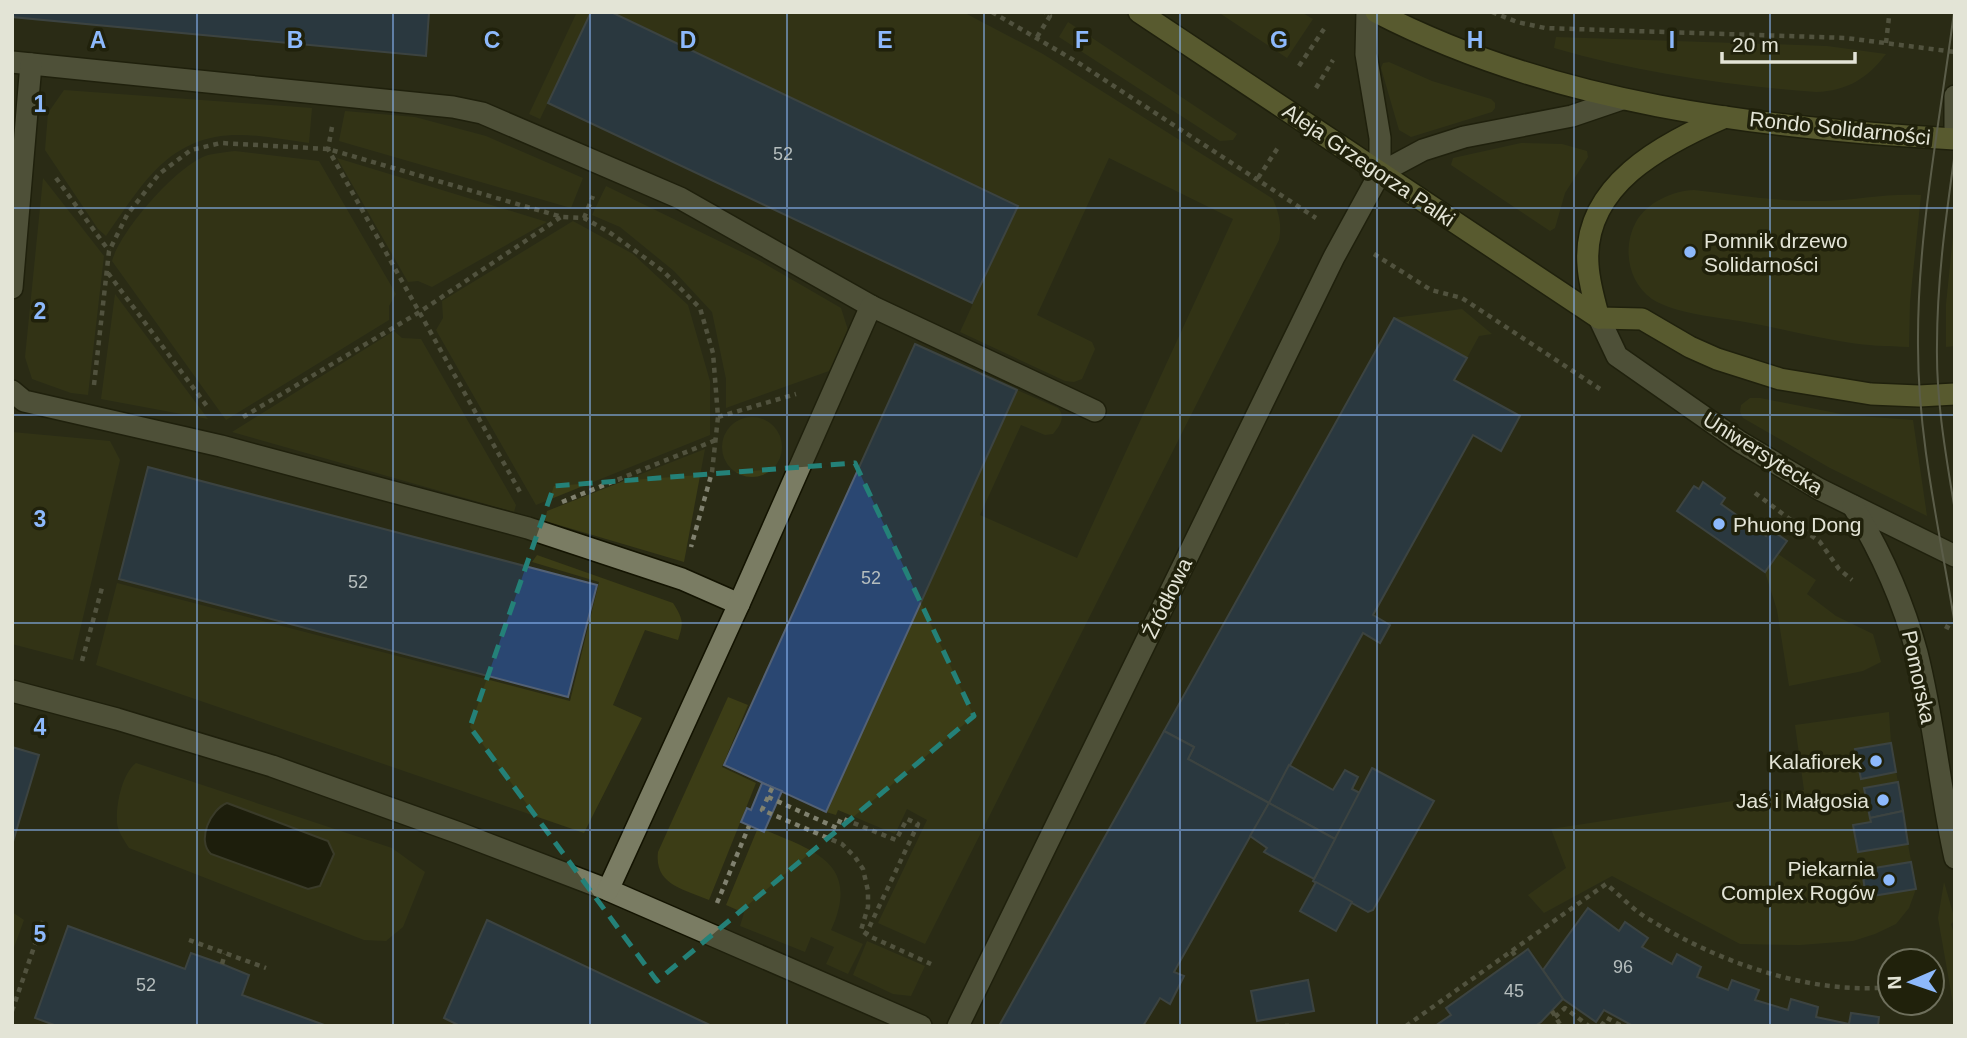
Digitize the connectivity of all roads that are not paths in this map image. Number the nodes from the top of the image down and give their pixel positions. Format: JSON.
{"nodes":[{"id":1,"x":1139,"y":12,"type":"edge"},
{"id":2,"x":1367,"y":12,"type":"edge"},
{"id":3,"x":1376,"y":12,"type":"edge"},
{"id":4,"x":22,"y":63,"type":"edge"},
{"id":5,"x":1955,"y":96,"type":"edge"},
{"id":6,"x":1622,"y":99,"type":"junction"},
{"id":7,"x":1725,"y":117,"type":"junction"},
{"id":8,"x":1955,"y":127,"type":"edge"},
{"id":9,"x":1955,"y":139,"type":"edge"},
{"id":10,"x":1380,"y":173,"type":"junction"},
{"id":11,"x":12,"y":288,"type":"edge"},
{"id":12,"x":871,"y":306,"type":"junction"},
{"id":13,"x":1599,"y":318,"type":"junction"},
{"id":14,"x":12,"y":391,"type":"edge"},
{"id":15,"x":1955,"y":394,"type":"edge"},
{"id":16,"x":1095,"y":411,"type":"dead end"},
{"id":17,"x":1853,"y":506,"type":"junction"},
{"id":18,"x":1955,"y":556,"type":"edge"},
{"id":19,"x":739,"y":604,"type":"junction"},
{"id":20,"x":12,"y":691,"type":"edge"},
{"id":21,"x":1955,"y":858,"type":"edge"},
{"id":22,"x":608,"y":890,"type":"junction"},
{"id":23,"x":921,"y":1026,"type":"edge"},
{"id":24,"x":958,"y":1026,"type":"edge"}],
"edges":[{"from":1,"to":10,"type":"main road","name":"Aleja Grzegorza Palki"},
{"from":2,"to":10,"type":"street"},
{"from":3,"to":6,"type":"main road"},
{"from":4,"to":11,"type":"street"},
{"from":4,"to":12,"type":"street"},
{"from":5,"to":8,"type":"street"},
{"from":6,"to":7,"type":"main road"},
{"from":6,"to":10,"type":"street"},
{"from":7,"to":9,"type":"main road","name":"Rondo Solidarności"},
{"from":7,"to":13,"type":"main road"},
{"from":10,"to":13,"type":"main road","name":"Aleja Grzegorza Palki"},
{"from":10,"to":24,"type":"street","name":"Źródłowa"},
{"from":12,"to":16,"type":"street"},
{"from":12,"to":19,"type":"street"},
{"from":13,"to":15,"type":"main road"},
{"from":13,"to":17,"type":"street","name":"Uniwersytecka"},
{"from":14,"to":19,"type":"street"},
{"from":17,"to":18,"type":"street","name":"Uniwersytecka"},
{"from":17,"to":21,"type":"street","name":"Pomorska"},
{"from":19,"to":22,"type":"street"},
{"from":20,"to":22,"type":"street"},
{"from":22,"to":23,"type":"street"}]}
